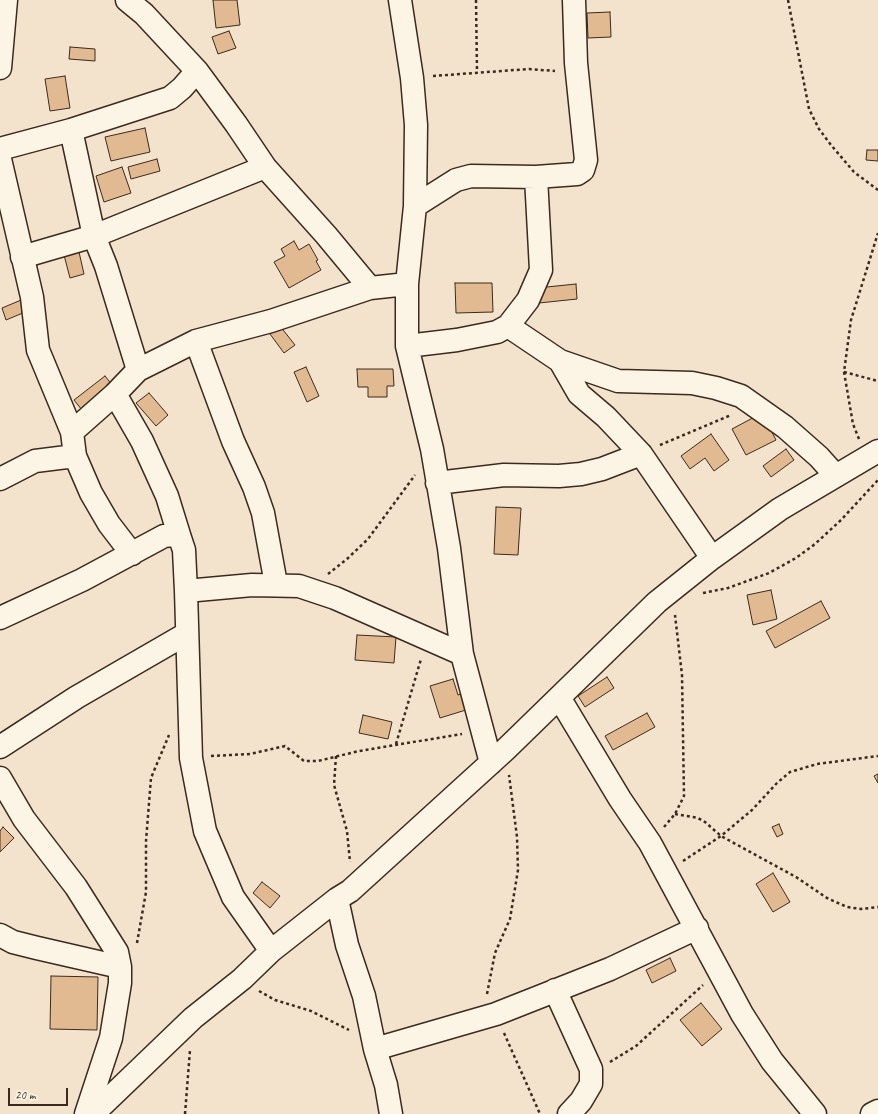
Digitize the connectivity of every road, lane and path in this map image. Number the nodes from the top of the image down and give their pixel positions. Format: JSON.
{"nodes":[{"id":1,"x":6,"y":0,"type":"edge"},
{"id":2,"x":127,"y":0,"type":"edge"},
{"id":3,"x":400,"y":0,"type":"edge"},
{"id":4,"x":476,"y":0,"type":"edge"},
{"id":5,"x":574,"y":0,"type":"edge"},
{"id":6,"x":788,"y":0,"type":"edge"},
{"id":7,"x":576,"y":63,"type":"junction"},
{"id":8,"x":0,"y":68,"type":"edge"},
{"id":9,"x":197,"y":71,"type":"junction"},
{"id":10,"x":477,"y":72,"type":"junction"},
{"id":11,"x":412,"y":78,"type":"junction"},
{"id":12,"x":71,"y":130,"type":"junction"},
{"id":13,"x":0,"y":149,"type":"edge"},
{"id":14,"x":0,"y":159,"type":"edge"},
{"id":15,"x":265,"y":167,"type":"junction"},
{"id":16,"x":536,"y":177,"type":"junction"},
{"id":17,"x":878,"y":190,"type":"edge"},
{"id":18,"x":415,"y":206,"type":"junction"},
{"id":19,"x":878,"y":233,"type":"edge"},
{"id":20,"x":94,"y":236,"type":"junction"},
{"id":21,"x":22,"y":257,"type":"junction"},
{"id":22,"x":407,"y":284,"type":"junction"},
{"id":23,"x":370,"y":288,"type":"junction"},
{"id":24,"x":508,"y":326,"type":"junction"},
{"id":25,"x":196,"y":341,"type":"junction"},
{"id":26,"x":407,"y":346,"type":"junction"},
{"id":27,"x":560,"y":361,"type":"junction"},
{"id":28,"x":138,"y":370,"type":"junction"},
{"id":29,"x":844,"y":372,"type":"junction"},
{"id":30,"x":878,"y":381,"type":"edge"},
{"id":31,"x":115,"y":394,"type":"junction"},
{"id":32,"x":755,"y":404,"type":"junction"},
{"id":33,"x":72,"y":432,"type":"junction"},
{"id":34,"x":432,"y":449,"type":"junction"},
{"id":35,"x":641,"y":454,"type":"junction"},
{"id":36,"x":75,"y":456,"type":"junction"},
{"id":37,"x":874,"y":458,"type":"edge"},
{"id":38,"x":836,"y":476,"type":"junction"},
{"id":39,"x":0,"y":479,"type":"edge"},
{"id":40,"x":878,"y":480,"type":"edge"},
{"id":41,"x":437,"y":483,"type":"junction"},
{"id":42,"x":180,"y":538,"type":"junction"},
{"id":43,"x":132,"y":554,"type":"junction"},
{"id":44,"x":712,"y":558,"type":"junction"},
{"id":45,"x":276,"y":584,"type":"junction"},
{"id":46,"x":299,"y":586,"type":"junction"},
{"id":47,"x":186,"y":591,"type":"junction"},
{"id":48,"x":697,"y":594,"type":"dead end"},
{"id":49,"x":675,"y":614,"type":"dead end"},
{"id":50,"x":0,"y":618,"type":"edge"},
{"id":51,"x":186,"y":634,"type":"junction"},
{"id":52,"x":428,"y":640,"type":"junction"},
{"id":53,"x":462,"y":654,"type":"junction"},
{"id":54,"x":560,"y":699,"type":"junction"},
{"id":55,"x":172,"y":731,"type":"dead end"},
{"id":56,"x":482,"y":731,"type":"junction"},
{"id":57,"x":396,"y":744,"type":"junction"},
{"id":58,"x":0,"y":747,"type":"edge"},
{"id":59,"x":336,"y":756,"type":"junction"},
{"id":60,"x":878,"y":756,"type":"edge"},
{"id":61,"x":498,"y":757,"type":"junction"},
{"id":62,"x":190,"y":758,"type":"junction"},
{"id":63,"x":0,"y":778,"type":"edge"},
{"id":64,"x":675,"y":814,"type":"junction"},
{"id":65,"x":721,"y":836,"type":"junction"},
{"id":66,"x":650,"y":843,"type":"junction"},
{"id":67,"x":666,"y":872,"type":"junction"},
{"id":68,"x":344,"y":895,"type":"junction"},
{"id":69,"x":878,"y":907,"type":"edge"},
{"id":70,"x":697,"y":928,"type":"junction"},
{"id":71,"x":0,"y":935,"type":"edge"},
{"id":72,"x":136,"y":947,"type":"dead end"},
{"id":73,"x":271,"y":951,"type":"junction"},
{"id":74,"x":120,"y":967,"type":"junction"},
{"id":75,"x":720,"y":973,"type":"junction"},
{"id":76,"x":242,"y":979,"type":"junction"},
{"id":77,"x":555,"y":990,"type":"junction"},
{"id":78,"x":489,"y":1016,"type":"junction"},
{"id":79,"x":192,"y":1018,"type":"junction"},
{"id":80,"x":375,"y":1046,"type":"junction"},
{"id":81,"x":591,"y":1069,"type":"junction"},
{"id":82,"x":806,"y":1111,"type":"edge"},
{"id":83,"x":878,"y":1111,"type":"edge"},
{"id":84,"x":86,"y":1114,"type":"edge"},
{"id":85,"x":93,"y":1114,"type":"edge"},
{"id":86,"x":186,"y":1114,"type":"edge"},
{"id":87,"x":391,"y":1114,"type":"edge"},
{"id":88,"x":540,"y":1114,"type":"edge"},
{"id":89,"x":569,"y":1114,"type":"edge"},
{"id":90,"x":872,"y":1114,"type":"edge"}],
"edges":[{"from":1,"to":8,"type":"street"},
{"from":2,"to":9,"type":"street"},
{"from":3,"to":11,"type":"street"},
{"from":4,"to":10,"type":"path"},
{"from":5,"to":7,"type":"street"},
{"from":6,"to":17,"type":"path"},
{"from":7,"to":10,"type":"path"},
{"from":7,"to":16,"type":"street"},
{"from":9,"to":12,"type":"street"},
{"from":9,"to":15,"type":"street"},
{"from":10,"to":11,"type":"path"},
{"from":11,"to":18,"type":"street"},
{"from":12,"to":13,"type":"street"},
{"from":12,"to":20,"type":"street"},
{"from":14,"to":21,"type":"street"},
{"from":15,"to":20,"type":"street"},
{"from":15,"to":23,"type":"street"},
{"from":16,"to":18,"type":"street"},
{"from":16,"to":24,"type":"street"},
{"from":18,"to":22,"type":"street"},
{"from":19,"to":29,"type":"path"},
{"from":20,"to":21,"type":"street"},
{"from":20,"to":28,"type":"street"},
{"from":21,"to":33,"type":"street"},
{"from":22,"to":23,"type":"street"},
{"from":22,"to":26,"type":"street"},
{"from":23,"to":25,"type":"street"},
{"from":24,"to":26,"type":"street"},
{"from":24,"to":27,"type":"street"},
{"from":25,"to":28,"type":"street"},
{"from":25,"to":45,"type":"street"},
{"from":26,"to":34,"type":"street"},
{"from":27,"to":32,"type":"street"},
{"from":27,"to":35,"type":"street"},
{"from":28,"to":31,"type":"street"},
{"from":29,"to":30,"type":"path"},
{"from":29,"to":37,"type":"path"},
{"from":31,"to":33,"type":"street"},
{"from":31,"to":42,"type":"street"},
{"from":32,"to":35,"type":"path"},
{"from":32,"to":38,"type":"street"},
{"from":33,"to":36,"type":"street"},
{"from":34,"to":41,"type":"street"},
{"from":34,"to":46,"type":"path"},
{"from":35,"to":41,"type":"street"},
{"from":35,"to":44,"type":"street"},
{"from":36,"to":39,"type":"street"},
{"from":36,"to":43,"type":"street"},
{"from":37,"to":38,"type":"street"},
{"from":38,"to":44,"type":"street"},
{"from":40,"to":48,"type":"path"},
{"from":41,"to":53,"type":"street"},
{"from":42,"to":43,"type":"street"},
{"from":42,"to":47,"type":"street"},
{"from":43,"to":50,"type":"street"},
{"from":44,"to":54,"type":"street"},
{"from":45,"to":46,"type":"street"},
{"from":45,"to":47,"type":"street"},
{"from":46,"to":52,"type":"street"},
{"from":47,"to":51,"type":"street"},
{"from":49,"to":64,"type":"path"},
{"from":51,"to":58,"type":"street"},
{"from":51,"to":62,"type":"street"},
{"from":52,"to":53,"type":"street"},
{"from":52,"to":57,"type":"path"},
{"from":53,"to":56,"type":"street"},
{"from":54,"to":61,"type":"street"},
{"from":54,"to":66,"type":"street"},
{"from":55,"to":72,"type":"path"},
{"from":56,"to":57,"type":"path"},
{"from":56,"to":61,"type":"street"},
{"from":57,"to":59,"type":"path"},
{"from":59,"to":62,"type":"path"},
{"from":59,"to":68,"type":"path"},
{"from":60,"to":65,"type":"path"},
{"from":61,"to":68,"type":"street"},
{"from":61,"to":78,"type":"path"},
{"from":62,"to":73,"type":"street"},
{"from":63,"to":74,"type":"street"},
{"from":64,"to":65,"type":"path"},
{"from":64,"to":66,"type":"path"},
{"from":65,"to":67,"type":"path"},
{"from":65,"to":69,"type":"path"},
{"from":66,"to":67,"type":"street"},
{"from":67,"to":70,"type":"street"},
{"from":68,"to":73,"type":"street"},
{"from":68,"to":80,"type":"street"},
{"from":70,"to":75,"type":"street"},
{"from":70,"to":77,"type":"street"},
{"from":71,"to":74,"type":"street"},
{"from":73,"to":76,"type":"street"},
{"from":74,"to":84,"type":"street"},
{"from":75,"to":81,"type":"path"},
{"from":75,"to":82,"type":"street"},
{"from":76,"to":79,"type":"street"},
{"from":76,"to":80,"type":"path"},
{"from":77,"to":78,"type":"street"},
{"from":77,"to":81,"type":"street"},
{"from":78,"to":80,"type":"street"},
{"from":78,"to":88,"type":"path"},
{"from":79,"to":85,"type":"street"},
{"from":79,"to":86,"type":"path"},
{"from":80,"to":87,"type":"street"},
{"from":81,"to":89,"type":"street"},
{"from":83,"to":90,"type":"street"}]}
